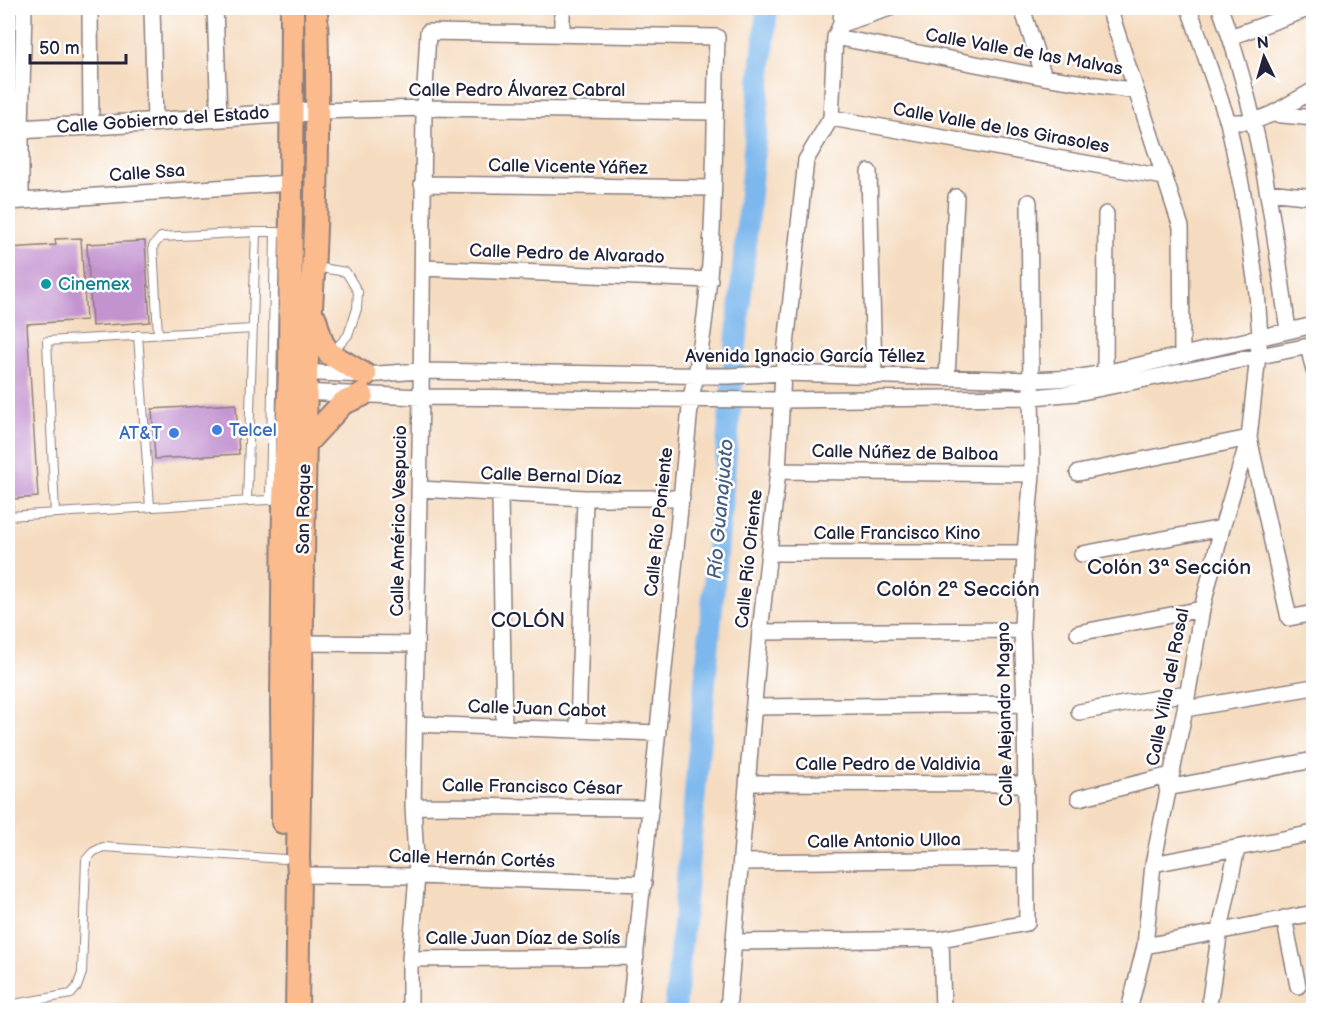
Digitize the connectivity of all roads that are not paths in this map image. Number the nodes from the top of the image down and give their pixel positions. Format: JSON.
{"nodes":[{"id":1,"x":24,"y":8,"type":"edge"},
{"id":2,"x":90,"y":8,"type":"edge"},
{"id":3,"x":152,"y":8,"type":"edge"},
{"id":4,"x":215,"y":8,"type":"edge"},
{"id":5,"x":292,"y":8,"type":"edge"},
{"id":6,"x":316,"y":8,"type":"edge"},
{"id":7,"x":562,"y":8,"type":"edge"},
{"id":8,"x":842,"y":8,"type":"edge"},
{"id":9,"x":890,"y":8,"type":"edge"},
{"id":10,"x":1022,"y":8,"type":"edge"},
{"id":11,"x":1109,"y":8,"type":"edge"},
{"id":12,"x":1188,"y":8,"type":"edge"},
{"id":13,"x":1220,"y":8,"type":"edge"},
{"id":14,"x":1311,"y":8,"type":"edge"},
{"id":15,"x":838,"y":30,"type":"junction"},
{"id":16,"x":562,"y":33,"type":"junction"},
{"id":17,"x":1230,"y":37,"type":"junction"},
{"id":18,"x":15,"y":64,"type":"edge"},
{"id":19,"x":1044,"y":77,"type":"junction"},
{"id":20,"x":1314,"y":90,"type":"edge"},
{"id":21,"x":1136,"y":92,"type":"junction"},
{"id":22,"x":424,"y":108,"type":"junction"},
{"id":23,"x":318,"y":111,"type":"junction"},
{"id":24,"x":290,"y":112,"type":"junction"},
{"id":25,"x":715,"y":112,"type":"junction"},
{"id":26,"x":1272,"y":114,"type":"junction"},
{"id":27,"x":219,"y":117,"type":"junction"},
{"id":28,"x":831,"y":118,"type":"junction"},
{"id":29,"x":1314,"y":118,"type":"edge"},
{"id":30,"x":1228,"y":122,"type":"junction"},
{"id":31,"x":1252,"y":122,"type":"junction"},
{"id":32,"x":155,"y":123,"type":"junction"},
{"id":33,"x":91,"y":125,"type":"junction"},
{"id":34,"x":14,"y":130,"type":"edge"},
{"id":35,"x":869,"y":172,"type":"dead end"},
{"id":36,"x":1164,"y":177,"type":"junction"},
{"id":37,"x":290,"y":183,"type":"junction"},
{"id":38,"x":422,"y":184,"type":"junction"},
{"id":39,"x":713,"y":188,"type":"junction"},
{"id":40,"x":1268,"y":192,"type":"junction"},
{"id":41,"x":957,"y":197,"type":"dead end"},
{"id":42,"x":1314,"y":197,"type":"edge"},
{"id":43,"x":14,"y":201,"type":"edge"},
{"id":44,"x":1029,"y":202,"type":"dead end"},
{"id":45,"x":1106,"y":214,"type":"dead end"},
{"id":46,"x":256,"y":232,"type":"junction"},
{"id":47,"x":283,"y":232,"type":"junction"},
{"id":48,"x":313,"y":267,"type":"junction"},
{"id":49,"x":423,"y":268,"type":"junction"},
{"id":50,"x":710,"y":279,"type":"junction"},
{"id":51,"x":312,"y":310,"type":"junction"},
{"id":52,"x":274,"y":319,"type":"junction"},
{"id":53,"x":1314,"y":325,"type":"edge"},
{"id":54,"x":253,"y":329,"type":"junction"},
{"id":55,"x":1288,"y":331,"type":"junction"},
{"id":56,"x":158,"y":334,"type":"junction"},
{"id":57,"x":138,"y":335,"type":"junction"},
{"id":58,"x":1260,"y":337,"type":"junction"},
{"id":59,"x":1311,"y":346,"type":"edge"},
{"id":60,"x":330,"y":354,"type":"junction"},
{"id":61,"x":1182,"y":355,"type":"junction"},
{"id":62,"x":1259,"y":357,"type":"junction"},
{"id":63,"x":420,"y":371,"type":"junction"},
{"id":64,"x":1314,"y":371,"type":"edge"},
{"id":65,"x":777,"y":373,"type":"junction"},
{"id":66,"x":1105,"y":373,"type":"junction"},
{"id":67,"x":698,"y":375,"type":"junction"},
{"id":68,"x":874,"y":375,"type":"junction"},
{"id":69,"x":948,"y":376,"type":"junction"},
{"id":70,"x":1031,"y":380,"type":"junction"},
{"id":71,"x":364,"y":385,"type":"junction"},
{"id":72,"x":296,"y":387,"type":"junction"},
{"id":73,"x":421,"y":397,"type":"junction"},
{"id":74,"x":1032,"y":397,"type":"junction"},
{"id":75,"x":694,"y":398,"type":"junction"},
{"id":76,"x":776,"y":400,"type":"junction"},
{"id":77,"x":1249,"y":438,"type":"junction"},
{"id":78,"x":305,"y":444,"type":"junction"},
{"id":79,"x":778,"y":471,"type":"junction"},
{"id":80,"x":1032,"y":474,"type":"junction"},
{"id":81,"x":1078,"y":474,"type":"dead end"},
{"id":82,"x":419,"y":489,"type":"junction"},
{"id":83,"x":275,"y":493,"type":"junction"},
{"id":84,"x":500,"y":495,"type":"junction"},
{"id":85,"x":585,"y":498,"type":"junction"},
{"id":86,"x":682,"y":498,"type":"junction"},
{"id":87,"x":247,"y":501,"type":"junction"},
{"id":88,"x":150,"y":507,"type":"junction"},
{"id":89,"x":55,"y":513,"type":"junction"},
{"id":90,"x":8,"y":516,"type":"edge"},
{"id":91,"x":1222,"y":528,"type":"junction"},
{"id":92,"x":770,"y":553,"type":"junction"},
{"id":93,"x":1025,"y":553,"type":"junction"},
{"id":94,"x":1082,"y":554,"type":"dead end"},
{"id":95,"x":1202,"y":609,"type":"junction"},
{"id":96,"x":1314,"y":613,"type":"edge"},
{"id":97,"x":1022,"y":630,"type":"junction"},
{"id":98,"x":760,"y":632,"type":"junction"},
{"id":99,"x":1078,"y":633,"type":"dead end"},
{"id":100,"x":301,"y":643,"type":"junction"},
{"id":101,"x":416,"y":644,"type":"junction"},
{"id":102,"x":1314,"y":687,"type":"edge"},
{"id":103,"x":1187,"y":693,"type":"junction"},
{"id":104,"x":1025,"y":704,"type":"junction"},
{"id":105,"x":755,"y":707,"type":"junction"},
{"id":106,"x":1185,"y":709,"type":"junction"},
{"id":107,"x":1079,"y":712,"type":"dead end"},
{"id":108,"x":415,"y":724,"type":"junction"},
{"id":109,"x":504,"y":727,"type":"junction"},
{"id":110,"x":578,"y":730,"type":"junction"},
{"id":111,"x":657,"y":733,"type":"junction"},
{"id":112,"x":1314,"y":760,"type":"edge"},
{"id":113,"x":1169,"y":781,"type":"junction"},
{"id":114,"x":748,"y":783,"type":"junction"},
{"id":115,"x":1027,"y":784,"type":"junction"},
{"id":116,"x":1079,"y":798,"type":"dead end"},
{"id":117,"x":413,"y":806,"type":"junction"},
{"id":118,"x":651,"y":808,"type":"junction"},
{"id":119,"x":1314,"y":833,"type":"edge"},
{"id":120,"x":1237,"y":848,"type":"junction"},
{"id":121,"x":1027,"y":859,"type":"junction"},
{"id":122,"x":741,"y":862,"type":"junction"},
{"id":123,"x":1153,"y":864,"type":"junction"},
{"id":124,"x":291,"y":867,"type":"junction"},
{"id":125,"x":417,"y":876,"type":"junction"},
{"id":126,"x":644,"y":884,"type":"junction"},
{"id":127,"x":1314,"y":913,"type":"edge"},
{"id":128,"x":1284,"y":918,"type":"junction"},
{"id":129,"x":1220,"y":930,"type":"junction"},
{"id":130,"x":941,"y":939,"type":"junction"},
{"id":131,"x":733,"y":942,"type":"junction"},
{"id":132,"x":1145,"y":946,"type":"junction"},
{"id":133,"x":636,"y":957,"type":"junction"},
{"id":134,"x":410,"y":959,"type":"junction"},
{"id":135,"x":1298,"y":986,"type":"dead end"},
{"id":136,"x":1210,"y":999,"type":"dead end"},
{"id":137,"x":8,"y":1005,"type":"edge"},
{"id":138,"x":283,"y":1011,"type":"edge"},
{"id":139,"x":297,"y":1011,"type":"edge"},
{"id":140,"x":410,"y":1011,"type":"edge"},
{"id":141,"x":630,"y":1011,"type":"edge"},
{"id":142,"x":728,"y":1011,"type":"edge"},
{"id":143,"x":943,"y":1011,"type":"edge"},
{"id":144,"x":1129,"y":1011,"type":"edge"}],
"edges":[{"from":1,"to":18,"type":"street"},
{"from":2,"to":33,"type":"street"},
{"from":3,"to":32,"type":"street"},
{"from":4,"to":27,"type":"street"},
{"from":5,"to":24,"type":"main road","name":"San Roque"},
{"from":6,"to":23,"type":"main road","name":"San Roque"},
{"from":7,"to":16,"type":"street"},
{"from":8,"to":15,"type":"street"},
{"from":9,"to":15,"type":"street"},
{"from":10,"to":19,"type":"street"},
{"from":11,"to":21,"type":"street"},
{"from":12,"to":30,"type":"street","name":"Calle Villa del Rosal"},
{"from":13,"to":17,"type":"street"},
{"from":14,"to":17,"type":"street"},
{"from":15,"to":19,"type":"street","name":"Calle Valle de las Malvas"},
{"from":15,"to":28,"type":"street"},
{"from":16,"to":22,"type":"street","name":"Calle Américo Vespucio"},
{"from":16,"to":25,"type":"street","name":"Calle Río Poniente"},
{"from":17,"to":31,"type":"street"},
{"from":18,"to":34,"type":"street"},
{"from":19,"to":21,"type":"street","name":"Calle Valle de las Malvas"},
{"from":20,"to":26,"type":"street"},
{"from":21,"to":36,"type":"street"},
{"from":22,"to":23,"type":"street","name":"Calle Pedro Álvarez Cabral"},
{"from":22,"to":25,"type":"street","name":"Calle Pedro Álvarez Cabral"},
{"from":22,"to":38,"type":"street","name":"Calle Américo Vespucio"},
{"from":23,"to":24,"type":"street","name":"Calle Gobierno del Estado"},
{"from":23,"to":48,"type":"main road","name":"San Roque"},
{"from":24,"to":27,"type":"street","name":"Calle Gobierno del Estado"},
{"from":24,"to":37,"type":"main road","name":"San Roque"},
{"from":25,"to":39,"type":"street","name":"Calle Río Poniente"},
{"from":26,"to":29,"type":"street"},
{"from":26,"to":31,"type":"street"},
{"from":27,"to":32,"type":"street","name":"Calle Gobierno del Estado"},
{"from":28,"to":36,"type":"street","name":"Calle Valle de los Girasoles"},
{"from":28,"to":65,"type":"street","name":"Calle Río Oriente"},
{"from":30,"to":31,"type":"street"},
{"from":30,"to":58,"type":"street","name":"Calle Villa del Rosal"},
{"from":31,"to":40,"type":"street"},
{"from":32,"to":33,"type":"street","name":"Calle Gobierno del Estado"},
{"from":33,"to":34,"type":"street","name":"Calle Gobierno del Estado"},
{"from":34,"to":43,"type":"street"},
{"from":35,"to":68,"type":"street"},
{"from":36,"to":61,"type":"street"},
{"from":37,"to":43,"type":"street","name":"Calle Ssa"},
{"from":37,"to":47,"type":"main road","name":"San Roque"},
{"from":38,"to":39,"type":"street","name":"Calle Vicente Yáñez"},
{"from":38,"to":49,"type":"street","name":"Calle Américo Vespucio"},
{"from":39,"to":50,"type":"street","name":"Calle Río Poniente"},
{"from":40,"to":42,"type":"street"},
{"from":40,"to":55,"type":"street"},
{"from":41,"to":69,"type":"street"},
{"from":44,"to":70,"type":"street","name":"Calle Alejandro Magno"},
{"from":45,"to":66,"type":"street"},
{"from":46,"to":47,"type":"lane"},
{"from":46,"to":54,"type":"lane"},
{"from":46,"to":56,"type":"lane"},
{"from":47,"to":52,"type":"lane"},
{"from":47,"to":72,"type":"main road","name":"San Roque"},
{"from":48,"to":51,"type":"main road","name":"San Roque"},
{"from":48,"to":60,"type":"lane"},
{"from":49,"to":50,"type":"street","name":"Calle Pedro de Alvarado"},
{"from":49,"to":63,"type":"street","name":"Calle Américo Vespucio"},
{"from":50,"to":67,"type":"street","name":"Calle Río Poniente"},
{"from":51,"to":60,"type":"main road"},
{"from":51,"to":72,"type":"main road","name":"San Roque"},
{"from":52,"to":72,"type":"main road"},
{"from":52,"to":83,"type":"lane"},
{"from":53,"to":55,"type":"street","name":"Avenida Ignacio García Téllez"},
{"from":54,"to":56,"type":"lane"},
{"from":54,"to":87,"type":"lane"},
{"from":55,"to":58,"type":"street","name":"Avenida Ignacio García Téllez"},
{"from":56,"to":57,"type":"lane"},
{"from":57,"to":88,"type":"lane"},
{"from":57,"to":89,"type":"lane"},
{"from":58,"to":61,"type":"street","name":"Avenida Ignacio García Téllez"},
{"from":58,"to":62,"type":"street","name":"Calle Villa del Rosal"},
{"from":59,"to":62,"type":"street","name":"Avenida Ignacio García Téllez"},
{"from":59,"to":64,"type":"street"},
{"from":60,"to":71,"type":"main road"},
{"from":61,"to":66,"type":"street","name":"Avenida Ignacio García Téllez"},
{"from":62,"to":74,"type":"street","name":"Avenida Ignacio García Téllez"},
{"from":62,"to":77,"type":"street","name":"Calle Villa del Rosal"},
{"from":63,"to":67,"type":"street","name":"Avenida Ignacio García Téllez"},
{"from":63,"to":71,"type":"street","name":"Avenida Ignacio García Téllez"},
{"from":63,"to":73,"type":"street","name":"Calle Américo Vespucio"},
{"from":65,"to":67,"type":"street","name":"Avenida Ignacio García Téllez"},
{"from":65,"to":68,"type":"street","name":"Avenida Ignacio García Téllez"},
{"from":65,"to":76,"type":"street","name":"Calle Río Oriente"},
{"from":66,"to":70,"type":"street","name":"Avenida Ignacio García Téllez"},
{"from":67,"to":75,"type":"street","name":"Calle Río Poniente"},
{"from":68,"to":69,"type":"street","name":"Avenida Ignacio García Téllez"},
{"from":69,"to":70,"type":"street","name":"Avenida Ignacio García Téllez"},
{"from":70,"to":74,"type":"street","name":"Calle Alejandro Magno"},
{"from":71,"to":72,"type":"street","name":"Avenida Ignacio García Téllez"},
{"from":71,"to":73,"type":"street","name":"Avenida Ignacio García Téllez"},
{"from":71,"to":78,"type":"main road"},
{"from":72,"to":78,"type":"main road","name":"San Roque"},
{"from":72,"to":83,"type":"main road","name":"San Roque"},
{"from":73,"to":75,"type":"street","name":"Avenida Ignacio García Téllez"},
{"from":73,"to":82,"type":"street","name":"Calle Américo Vespucio"},
{"from":74,"to":76,"type":"street","name":"Avenida Ignacio García Téllez"},
{"from":74,"to":80,"type":"street","name":"Calle Alejandro Magno"},
{"from":75,"to":76,"type":"street","name":"Avenida Ignacio García Téllez"},
{"from":75,"to":86,"type":"street","name":"Calle Río Poniente"},
{"from":76,"to":79,"type":"street","name":"Calle Río Oriente"},
{"from":77,"to":81,"type":"street"},
{"from":77,"to":91,"type":"street","name":"Calle Villa del Rosal"},
{"from":77,"to":96,"type":"street"},
{"from":78,"to":100,"type":"main road","name":"San Roque"},
{"from":79,"to":80,"type":"street","name":"Calle Núñez de Balboa"},
{"from":79,"to":92,"type":"street","name":"Calle Río Oriente"},
{"from":80,"to":93,"type":"street","name":"Calle Alejandro Magno"},
{"from":82,"to":84,"type":"street","name":"Calle Bernal Díaz"},
{"from":82,"to":101,"type":"street","name":"Calle Américo Vespucio"},
{"from":83,"to":87,"type":"lane"},
{"from":83,"to":124,"type":"main road","name":"San Roque"},
{"from":84,"to":85,"type":"street","name":"Calle Bernal Díaz"},
{"from":84,"to":109,"type":"street"},
{"from":85,"to":86,"type":"street","name":"Calle Bernal Díaz"},
{"from":85,"to":110,"type":"street"},
{"from":86,"to":111,"type":"street","name":"Calle Río Poniente"},
{"from":87,"to":88,"type":"lane"},
{"from":88,"to":89,"type":"lane"},
{"from":89,"to":90,"type":"lane"},
{"from":91,"to":94,"type":"street"},
{"from":91,"to":95,"type":"street","name":"Calle Villa del Rosal"},
{"from":92,"to":93,"type":"street","name":"Calle Francisco Kino"},
{"from":92,"to":98,"type":"street","name":"Calle Río Oriente"},
{"from":93,"to":97,"type":"street","name":"Calle Alejandro Magno"},
{"from":95,"to":99,"type":"street"},
{"from":95,"to":103,"type":"street","name":"Calle Villa del Rosal"},
{"from":97,"to":98,"type":"street"},
{"from":97,"to":104,"type":"street","name":"Calle Alejandro Magno"},
{"from":98,"to":105,"type":"street","name":"Calle Río Oriente"},
{"from":100,"to":101,"type":"street"},
{"from":100,"to":124,"type":"main road","name":"San Roque"},
{"from":101,"to":108,"type":"street","name":"Calle Américo Vespucio"},
{"from":102,"to":106,"type":"street"},
{"from":103,"to":106,"type":"street","name":"Calle Villa del Rosal"},
{"from":103,"to":107,"type":"street"},
{"from":104,"to":105,"type":"street"},
{"from":104,"to":115,"type":"street","name":"Calle Alejandro Magno"},
{"from":105,"to":114,"type":"street","name":"Calle Río Oriente"},
{"from":106,"to":113,"type":"street","name":"Calle Villa del Rosal"},
{"from":108,"to":109,"type":"street","name":"Calle Juan Cabot"},
{"from":108,"to":117,"type":"street","name":"Calle Américo Vespucio"},
{"from":109,"to":110,"type":"street","name":"Calle Juan Cabot"},
{"from":110,"to":111,"type":"street","name":"Calle Juan Cabot"},
{"from":111,"to":118,"type":"street","name":"Calle Río Poniente"},
{"from":112,"to":113,"type":"street"},
{"from":113,"to":116,"type":"street"},
{"from":113,"to":123,"type":"street","name":"Calle Villa del Rosal"},
{"from":114,"to":115,"type":"street","name":"Calle Pedro de Valdivia"},
{"from":114,"to":122,"type":"street","name":"Calle Río Oriente"},
{"from":115,"to":121,"type":"street","name":"Calle Alejandro Magno"},
{"from":117,"to":118,"type":"street","name":"Calle Francisco César"},
{"from":117,"to":125,"type":"street","name":"Calle Américo Vespucio"},
{"from":118,"to":126,"type":"street","name":"Calle Río Poniente"},
{"from":119,"to":120,"type":"street"},
{"from":120,"to":123,"type":"street"},
{"from":120,"to":129,"type":"street"},
{"from":121,"to":122,"type":"street","name":"Calle Antonio Ulloa"},
{"from":121,"to":130,"type":"street","name":"Calle Alejandro Magno"},
{"from":122,"to":131,"type":"street","name":"Calle Río Oriente"},
{"from":123,"to":132,"type":"street","name":"Calle Villa del Rosal"},
{"from":124,"to":125,"type":"street","name":"Calle Hernán Cortés"},
{"from":124,"to":137,"type":"lane"},
{"from":124,"to":138,"type":"main road","name":"San Roque"},
{"from":124,"to":139,"type":"main road","name":"San Roque"},
{"from":125,"to":126,"type":"street","name":"Calle Hernán Cortés"},
{"from":125,"to":134,"type":"street","name":"Calle Américo Vespucio"},
{"from":126,"to":133,"type":"street","name":"Calle Río Poniente"},
{"from":127,"to":128,"type":"street"},
{"from":128,"to":129,"type":"street"},
{"from":128,"to":135,"type":"street"},
{"from":129,"to":132,"type":"street"},
{"from":129,"to":136,"type":"street"},
{"from":130,"to":131,"type":"street","name":"Calle Alejandro Magno"},
{"from":130,"to":143,"type":"street"},
{"from":131,"to":142,"type":"street","name":"Calle Río Oriente"},
{"from":132,"to":144,"type":"street","name":"Calle Villa del Rosal"},
{"from":133,"to":134,"type":"street","name":"Calle Juan Díaz de Solís"},
{"from":133,"to":141,"type":"street","name":"Calle Río Poniente"},
{"from":134,"to":140,"type":"street","name":"Calle Américo Vespucio"}]}
